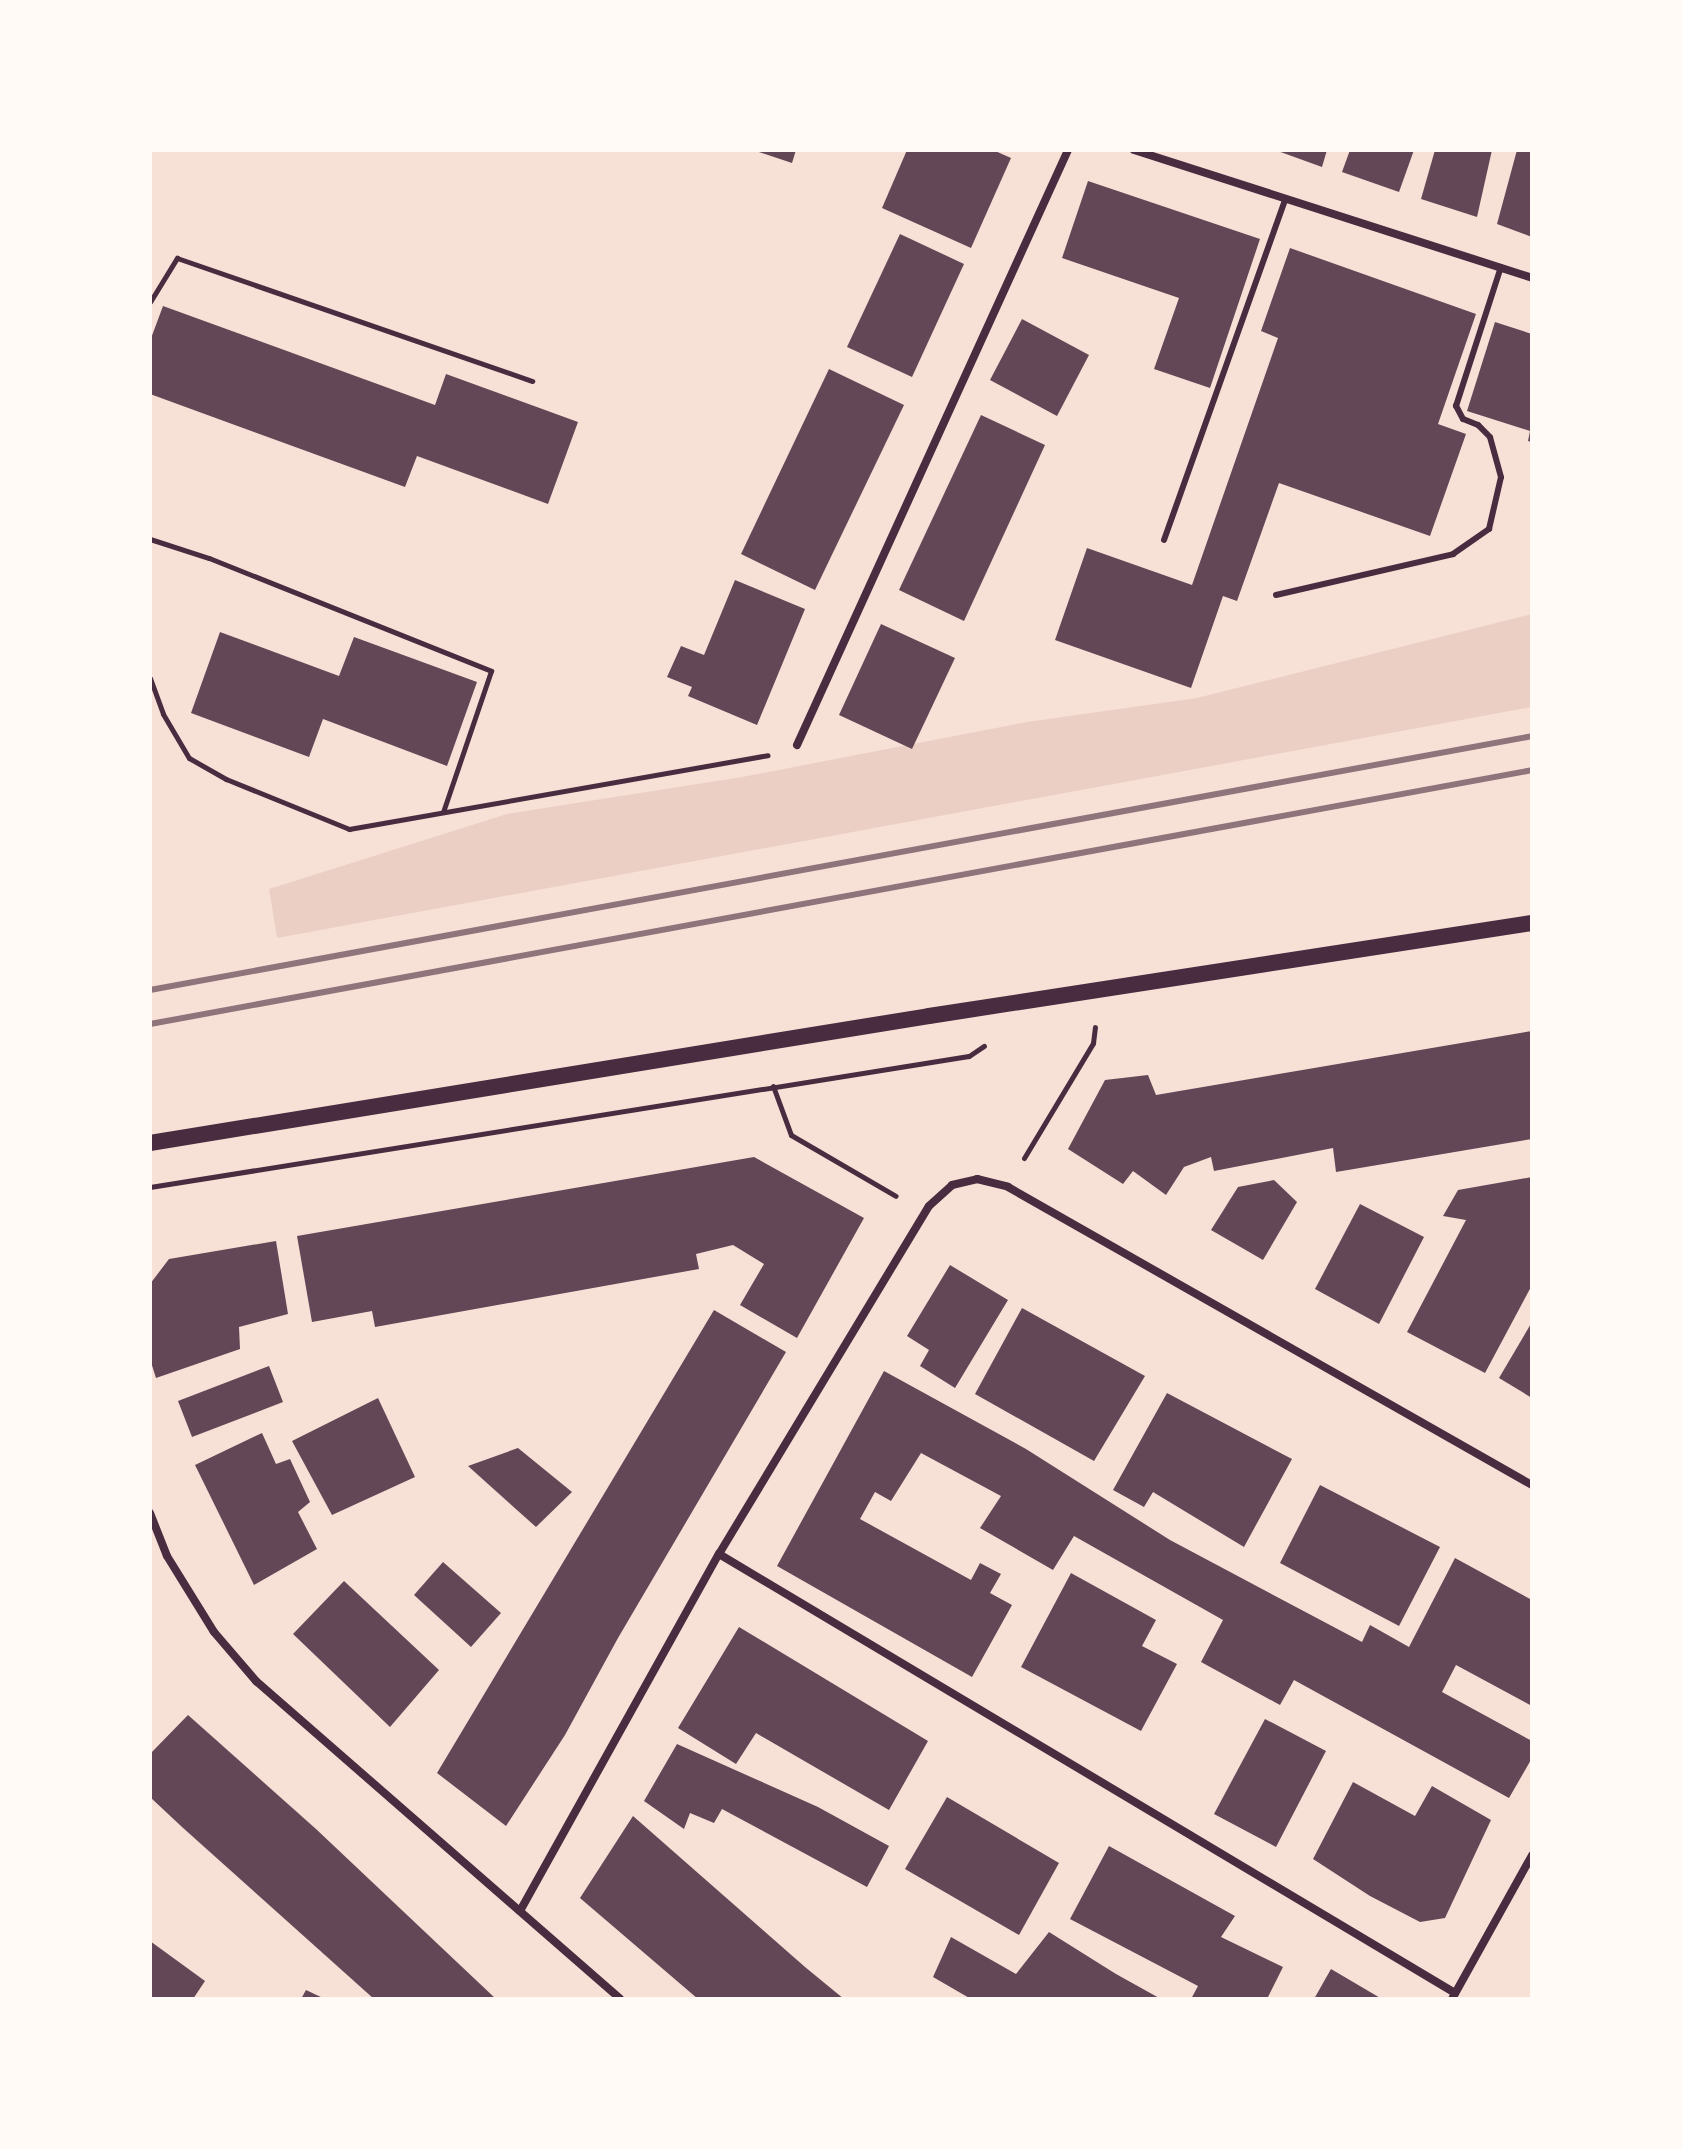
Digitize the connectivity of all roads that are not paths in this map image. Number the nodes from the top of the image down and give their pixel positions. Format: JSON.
{"nodes":[{"id":1,"x":1068,"y":150,"type":"edge"},
{"id":2,"x":1134,"y":150,"type":"edge"},
{"id":3,"x":1286,"y":198,"type":"junction"},
{"id":4,"x":1501,"y":267,"type":"junction"},
{"id":5,"x":1532,"y":278,"type":"edge"},
{"id":6,"x":1164,"y":540,"type":"dead end"},
{"id":7,"x":1276,"y":595,"type":"dead end"},
{"id":8,"x":797,"y":745,"type":"road end"},
{"id":9,"x":1532,"y":923,"type":"edge"},
{"id":10,"x":150,"y":1143,"type":"edge"},
{"id":11,"x":1532,"y":1485,"type":"edge"},
{"id":12,"x":150,"y":1513,"type":"edge"},
{"id":13,"x":719,"y":1554,"type":"junction"},
{"id":14,"x":1532,"y":1855,"type":"edge"},
{"id":15,"x":520,"y":1911,"type":"junction"},
{"id":16,"x":1454,"y":1996,"type":"edge"},
{"id":17,"x":620,"y":1999,"type":"edge"}],
"edges":[{"from":1,"to":8,"type":"street"},
{"from":2,"to":3,"type":"street"},
{"from":3,"to":4,"type":"street"},
{"from":3,"to":6,"type":"lane"},
{"from":4,"to":5,"type":"street"},
{"from":4,"to":7,"type":"lane"},
{"from":9,"to":10,"type":"main road"},
{"from":11,"to":13,"type":"street"},
{"from":12,"to":15,"type":"street"},
{"from":13,"to":15,"type":"street"},
{"from":13,"to":16,"type":"street"},
{"from":14,"to":16,"type":"street"},
{"from":15,"to":17,"type":"street"}]}
